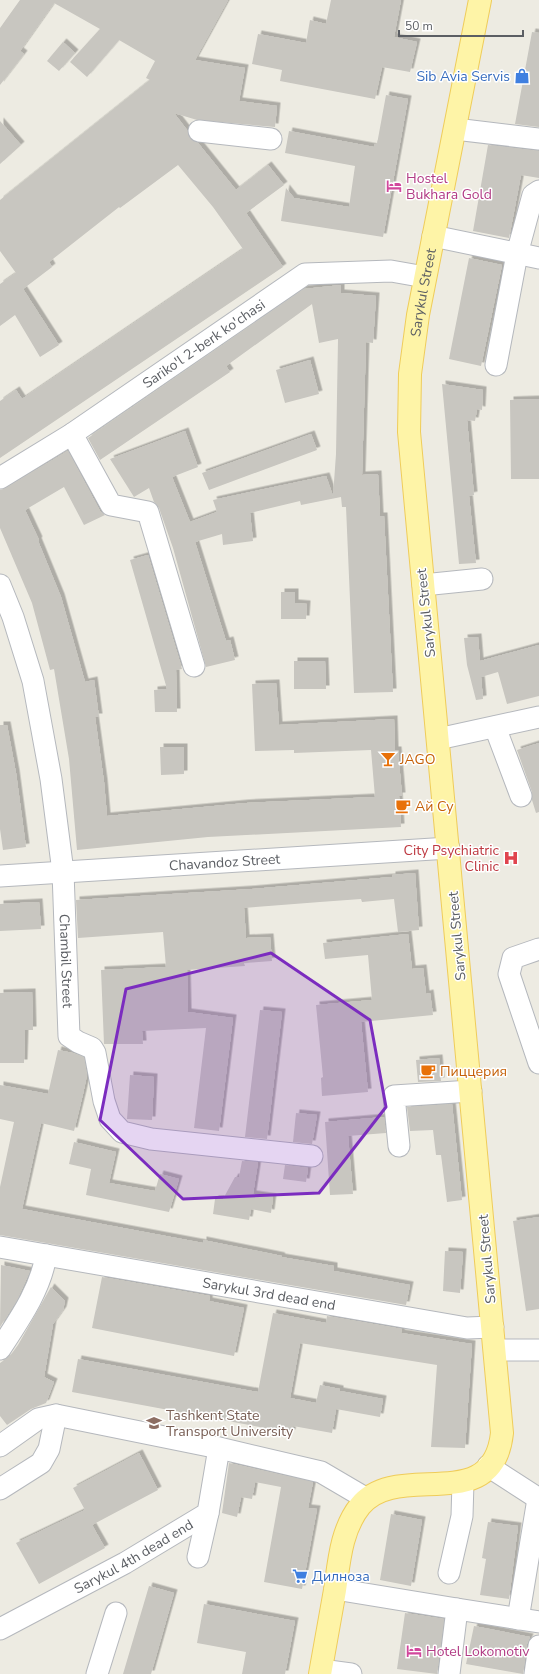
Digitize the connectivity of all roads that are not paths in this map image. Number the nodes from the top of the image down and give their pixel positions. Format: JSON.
{"nodes":[{"id":1,"x":480,"y":0,"type":"edge"},
{"id":2,"x":455,"y":128,"type":"junction"},
{"id":3,"x":199,"y":131,"type":"dead end"},
{"id":4,"x":271,"y":139,"type":"dead end"},
{"id":5,"x":539,"y":139,"type":"edge"},
{"id":6,"x":539,"y":191,"type":"edge"},
{"id":7,"x":433,"y":236,"type":"junction"},
{"id":8,"x":518,"y":254,"type":"junction"},
{"id":9,"x":539,"y":258,"type":"edge"},
{"id":10,"x":425,"y":277,"type":"junction"},
{"id":11,"x":496,"y":365,"type":"dead end"},
{"id":12,"x":72,"y":434,"type":"junction"},
{"id":13,"x":0,"y":478,"type":"edge"},
{"id":14,"x":482,"y":579,"type":"dead end"},
{"id":15,"x":0,"y":585,"type":"edge"},
{"id":16,"x":424,"y":585,"type":"junction"},
{"id":17,"x":6,"y":619,"type":"edge"},
{"id":18,"x":194,"y":666,"type":"dead end"},
{"id":19,"x":539,"y":717,"type":"edge"},
{"id":20,"x":495,"y":727,"type":"junction"},
{"id":21,"x":438,"y":739,"type":"junction"},
{"id":22,"x":521,"y":796,"type":"dead end"},
{"id":23,"x":449,"y":848,"type":"junction"},
{"id":24,"x":63,"y":872,"type":"junction"},
{"id":25,"x":0,"y":876,"type":"edge"},
{"id":26,"x":539,"y":949,"type":"edge"},
{"id":27,"x":539,"y":1063,"type":"edge"},
{"id":28,"x":471,"y":1090,"type":"junction"},
{"id":29,"x":399,"y":1146,"type":"dead end"},
{"id":30,"x":312,"y":1156,"type":"dead end"},
{"id":31,"x":0,"y":1246,"type":"edge"},
{"id":32,"x":46,"y":1255,"type":"junction"},
{"id":33,"x":493,"y":1327,"type":"junction"},
{"id":34,"x":0,"y":1349,"type":"edge"},
{"id":35,"x":495,"y":1350,"type":"junction"},
{"id":36,"x":539,"y":1350,"type":"edge"},
{"id":37,"x":56,"y":1415,"type":"junction"},
{"id":38,"x":0,"y":1446,"type":"edge"},
{"id":39,"x":219,"y":1448,"type":"junction"},
{"id":40,"x":488,"y":1466,"type":"junction"},
{"id":41,"x":463,"y":1482,"type":"junction"},
{"id":42,"x":0,"y":1489,"type":"edge"},
{"id":43,"x":367,"y":1499,"type":"junction"},
{"id":44,"x":538,"y":1499,"type":"edge"},
{"id":45,"x":208,"y":1513,"type":"junction"},
{"id":46,"x":198,"y":1557,"type":"dead end"},
{"id":47,"x":449,"y":1573,"type":"dead end"},
{"id":48,"x":335,"y":1589,"type":"junction"},
{"id":49,"x":457,"y":1609,"type":"junction"},
{"id":50,"x":116,"y":1613,"type":"dead end"},
{"id":51,"x":518,"y":1619,"type":"junction"},
{"id":52,"x":539,"y":1622,"type":"edge"},
{"id":53,"x":0,"y":1629,"type":"edge"},
{"id":54,"x":539,"y":1646,"type":"edge"},
{"id":55,"x":320,"y":1672,"type":"edge"},
{"id":56,"x":97,"y":1674,"type":"edge"},
{"id":57,"x":351,"y":1674,"type":"edge"},
{"id":58,"x":449,"y":1674,"type":"edge"},
{"id":59,"x":535,"y":1674,"type":"edge"}],
"edges":[{"from":1,"to":2,"type":"main road","name":"Sarykul Street"},
{"from":2,"to":5,"type":"street"},
{"from":2,"to":7,"type":"main road","name":"Sarykul Street"},
{"from":3,"to":4,"type":"street"},
{"from":6,"to":8,"type":"street"},
{"from":7,"to":8,"type":"street"},
{"from":7,"to":10,"type":"main road","name":"Sarykul Street"},
{"from":8,"to":9,"type":"street"},
{"from":8,"to":11,"type":"street"},
{"from":10,"to":12,"type":"street","name":"Sariko'l 2-berk ko'chasi"},
{"from":10,"to":16,"type":"main road","name":"Sarykul Street"},
{"from":12,"to":13,"type":"street","name":"Sariko'l 2-berk ko'chasi"},
{"from":12,"to":18,"type":"street"},
{"from":14,"to":16,"type":"street"},
{"from":15,"to":17,"type":"street","name":"Chambil Street"},
{"from":16,"to":21,"type":"main road","name":"Sarykul Street"},
{"from":17,"to":24,"type":"street","name":"Chambil Street"},
{"from":19,"to":20,"type":"street"},
{"from":20,"to":21,"type":"street"},
{"from":20,"to":22,"type":"street"},
{"from":21,"to":23,"type":"main road","name":"Sarykul Street"},
{"from":23,"to":24,"type":"street","name":"Chavandoz Street"},
{"from":23,"to":28,"type":"main road","name":"Sarykul Street"},
{"from":24,"to":25,"type":"street","name":"Chavandoz Street"},
{"from":24,"to":30,"type":"street","name":"Chambil Street"},
{"from":26,"to":27,"type":"street"},
{"from":28,"to":29,"type":"street"},
{"from":28,"to":33,"type":"main road","name":"Sarykul Street"},
{"from":31,"to":32,"type":"street","name":"Sarykul 3rd dead end"},
{"from":32,"to":33,"type":"street","name":"Sarykul 3rd dead end"},
{"from":32,"to":34,"type":"street"},
{"from":33,"to":35,"type":"main road","name":"Sarykul Street"},
{"from":35,"to":36,"type":"street"},
{"from":35,"to":40,"type":"main road","name":"Sarykul Street"},
{"from":37,"to":38,"type":"street"},
{"from":37,"to":39,"type":"street"},
{"from":37,"to":42,"type":"street"},
{"from":39,"to":43,"type":"street"},
{"from":39,"to":45,"type":"street","name":"Sarykul 4th dead end"},
{"from":40,"to":41,"type":"main road","name":"Sarykul Street"},
{"from":40,"to":44,"type":"street"},
{"from":41,"to":43,"type":"main road","name":"Sarykul Street"},
{"from":41,"to":47,"type":"street"},
{"from":43,"to":48,"type":"main road","name":"Sarykul Street"},
{"from":44,"to":51,"type":"street"},
{"from":45,"to":46,"type":"street"},
{"from":45,"to":53,"type":"street","name":"Sarykul 4th dead end"},
{"from":48,"to":49,"type":"street"},
{"from":48,"to":55,"type":"main road","name":"Sarykul Street"},
{"from":49,"to":51,"type":"street"},
{"from":49,"to":58,"type":"street"},
{"from":50,"to":56,"type":"street"},
{"from":51,"to":52,"type":"street"},
{"from":54,"to":59,"type":"street"},
{"from":55,"to":57,"type":"street"}]}
